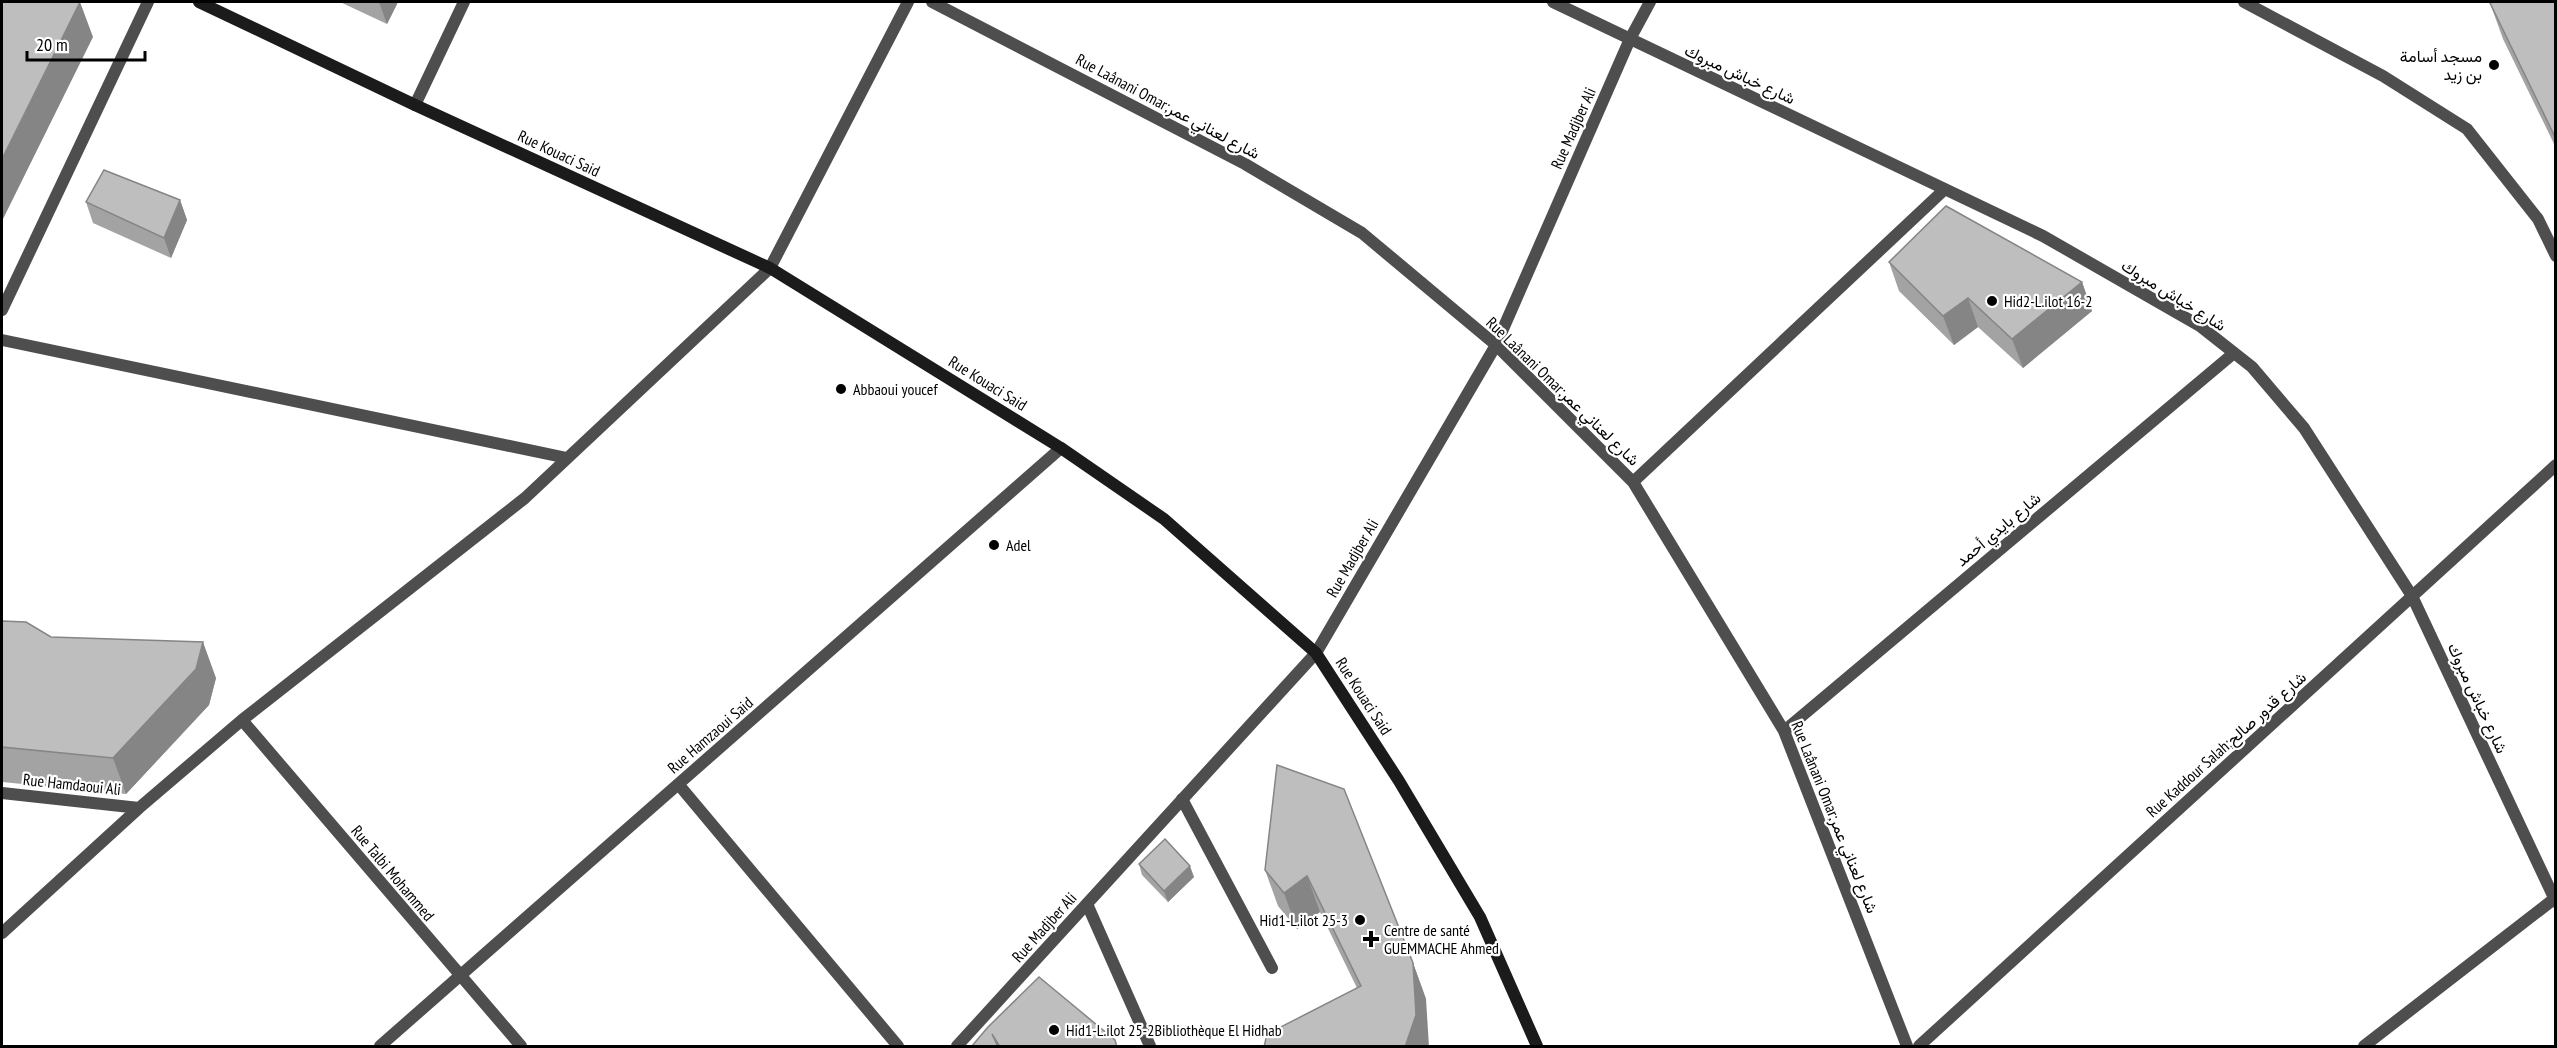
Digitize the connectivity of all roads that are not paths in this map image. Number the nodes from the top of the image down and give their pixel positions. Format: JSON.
{"nodes":[{"id":1,"x":148,"y":2,"type":"edge"},
{"id":2,"x":199,"y":2,"type":"edge"},
{"id":3,"x":464,"y":2,"type":"edge"},
{"id":4,"x":909,"y":2,"type":"edge"},
{"id":5,"x":932,"y":2,"type":"edge"},
{"id":6,"x":1553,"y":2,"type":"edge"},
{"id":7,"x":1650,"y":2,"type":"edge"},
{"id":8,"x":2244,"y":2,"type":"edge"},
{"id":9,"x":2259,"y":5,"type":"edge"},
{"id":10,"x":1630,"y":39,"type":"junction"},
{"id":11,"x":415,"y":105,"type":"junction"},
{"id":12,"x":1945,"y":189,"type":"junction"},
{"id":13,"x":2556,"y":255,"type":"edge"},
{"id":14,"x":770,"y":268,"type":"junction"},
{"id":15,"x":2,"y":310,"type":"edge"},
{"id":16,"x":2,"y":340,"type":"edge"},
{"id":17,"x":1496,"y":345,"type":"junction"},
{"id":18,"x":2234,"y":353,"type":"junction"},
{"id":19,"x":1061,"y":448,"type":"junction"},
{"id":20,"x":567,"y":458,"type":"junction"},
{"id":21,"x":2556,"y":465,"type":"edge"},
{"id":22,"x":1633,"y":482,"type":"junction"},
{"id":23,"x":2412,"y":596,"type":"junction"},
{"id":24,"x":1316,"y":653,"type":"junction"},
{"id":25,"x":242,"y":720,"type":"junction"},
{"id":26,"x":1784,"y":731,"type":"junction"},
{"id":27,"x":679,"y":785,"type":"junction"},
{"id":28,"x":2,"y":793,"type":"edge"},
{"id":29,"x":1182,"y":799,"type":"junction"},
{"id":30,"x":139,"y":808,"type":"junction"},
{"id":31,"x":2555,"y":901,"type":"edge"},
{"id":32,"x":1087,"y":904,"type":"junction"},
{"id":33,"x":2,"y":933,"type":"edge"},
{"id":34,"x":1272,"y":968,"type":"dead end"},
{"id":35,"x":460,"y":978,"type":"junction"},
{"id":36,"x":380,"y":1047,"type":"edge"},
{"id":37,"x":521,"y":1047,"type":"edge"},
{"id":38,"x":898,"y":1047,"type":"edge"},
{"id":39,"x":957,"y":1047,"type":"edge"},
{"id":40,"x":1150,"y":1047,"type":"edge"},
{"id":41,"x":1537,"y":1047,"type":"edge"},
{"id":42,"x":1907,"y":1047,"type":"edge"},
{"id":43,"x":1919,"y":1047,"type":"edge"},
{"id":44,"x":2364,"y":1047,"type":"edge"}],
"edges":[{"from":1,"to":15,"type":"street"},
{"from":2,"to":11,"type":"street","name":"Rue Kouaci Said"},
{"from":3,"to":11,"type":"street"},
{"from":4,"to":14,"type":"street"},
{"from":5,"to":17,"type":"street","name":"Rue Laânani Omar;شارع لعناني عمر"},
{"from":6,"to":10,"type":"street","name":"شارع خباش مبروك"},
{"from":7,"to":10,"type":"street","name":"Rue Madjber Ali"},
{"from":8,"to":9,"type":"street"},
{"from":9,"to":13,"type":"street"},
{"from":10,"to":12,"type":"street","name":"شارع خباش مبروك"},
{"from":10,"to":17,"type":"street","name":"Rue Madjber Ali"},
{"from":11,"to":14,"type":"street","name":"Rue Kouaci Said"},
{"from":12,"to":18,"type":"street","name":"شارع خباش مبروك"},
{"from":12,"to":22,"type":"street"},
{"from":14,"to":19,"type":"street","name":"Rue Kouaci Said"},
{"from":14,"to":20,"type":"street"},
{"from":16,"to":20,"type":"street"},
{"from":17,"to":22,"type":"street","name":"Rue Laânani Omar;شارع لعناني عمر"},
{"from":17,"to":24,"type":"street","name":"Rue Madjber Ali"},
{"from":18,"to":23,"type":"street","name":"شارع خباش مبروك"},
{"from":18,"to":26,"type":"street","name":"شارع بايدي أحمد"},
{"from":19,"to":24,"type":"street","name":"Rue Kouaci Said"},
{"from":19,"to":27,"type":"street","name":"Rue Hamzaoui Said"},
{"from":20,"to":25,"type":"street"},
{"from":21,"to":23,"type":"street","name":"Rue Kaddour Salah;شارع قدور صالح"},
{"from":22,"to":26,"type":"street","name":"Rue Laânani Omar;شارع لعناني عمر"},
{"from":23,"to":31,"type":"street","name":"شارع خباش مبروك"},
{"from":23,"to":43,"type":"street","name":"Rue Kaddour Salah;شارع قدور صالح"},
{"from":24,"to":29,"type":"street","name":"Rue Madjber Ali"},
{"from":24,"to":41,"type":"street","name":"Rue Kouaci Said"},
{"from":25,"to":30,"type":"street"},
{"from":25,"to":35,"type":"street","name":"Rue Talbi Mohammed"},
{"from":26,"to":42,"type":"street","name":"Rue Laânani Omar;شارع لعناني عمر"},
{"from":27,"to":35,"type":"street","name":"Rue Hamzaoui Said"},
{"from":27,"to":38,"type":"street"},
{"from":28,"to":30,"type":"street","name":"Rue Hamdaoui Ali"},
{"from":29,"to":32,"type":"street","name":"Rue Madjber Ali"},
{"from":29,"to":34,"type":"street"},
{"from":30,"to":33,"type":"street"},
{"from":31,"to":44,"type":"street"},
{"from":32,"to":39,"type":"street","name":"Rue Madjber Ali"},
{"from":32,"to":40,"type":"street"},
{"from":35,"to":36,"type":"street","name":"Rue Hamzaoui Said"},
{"from":35,"to":37,"type":"street","name":"Rue Talbi Mohammed"}]}
